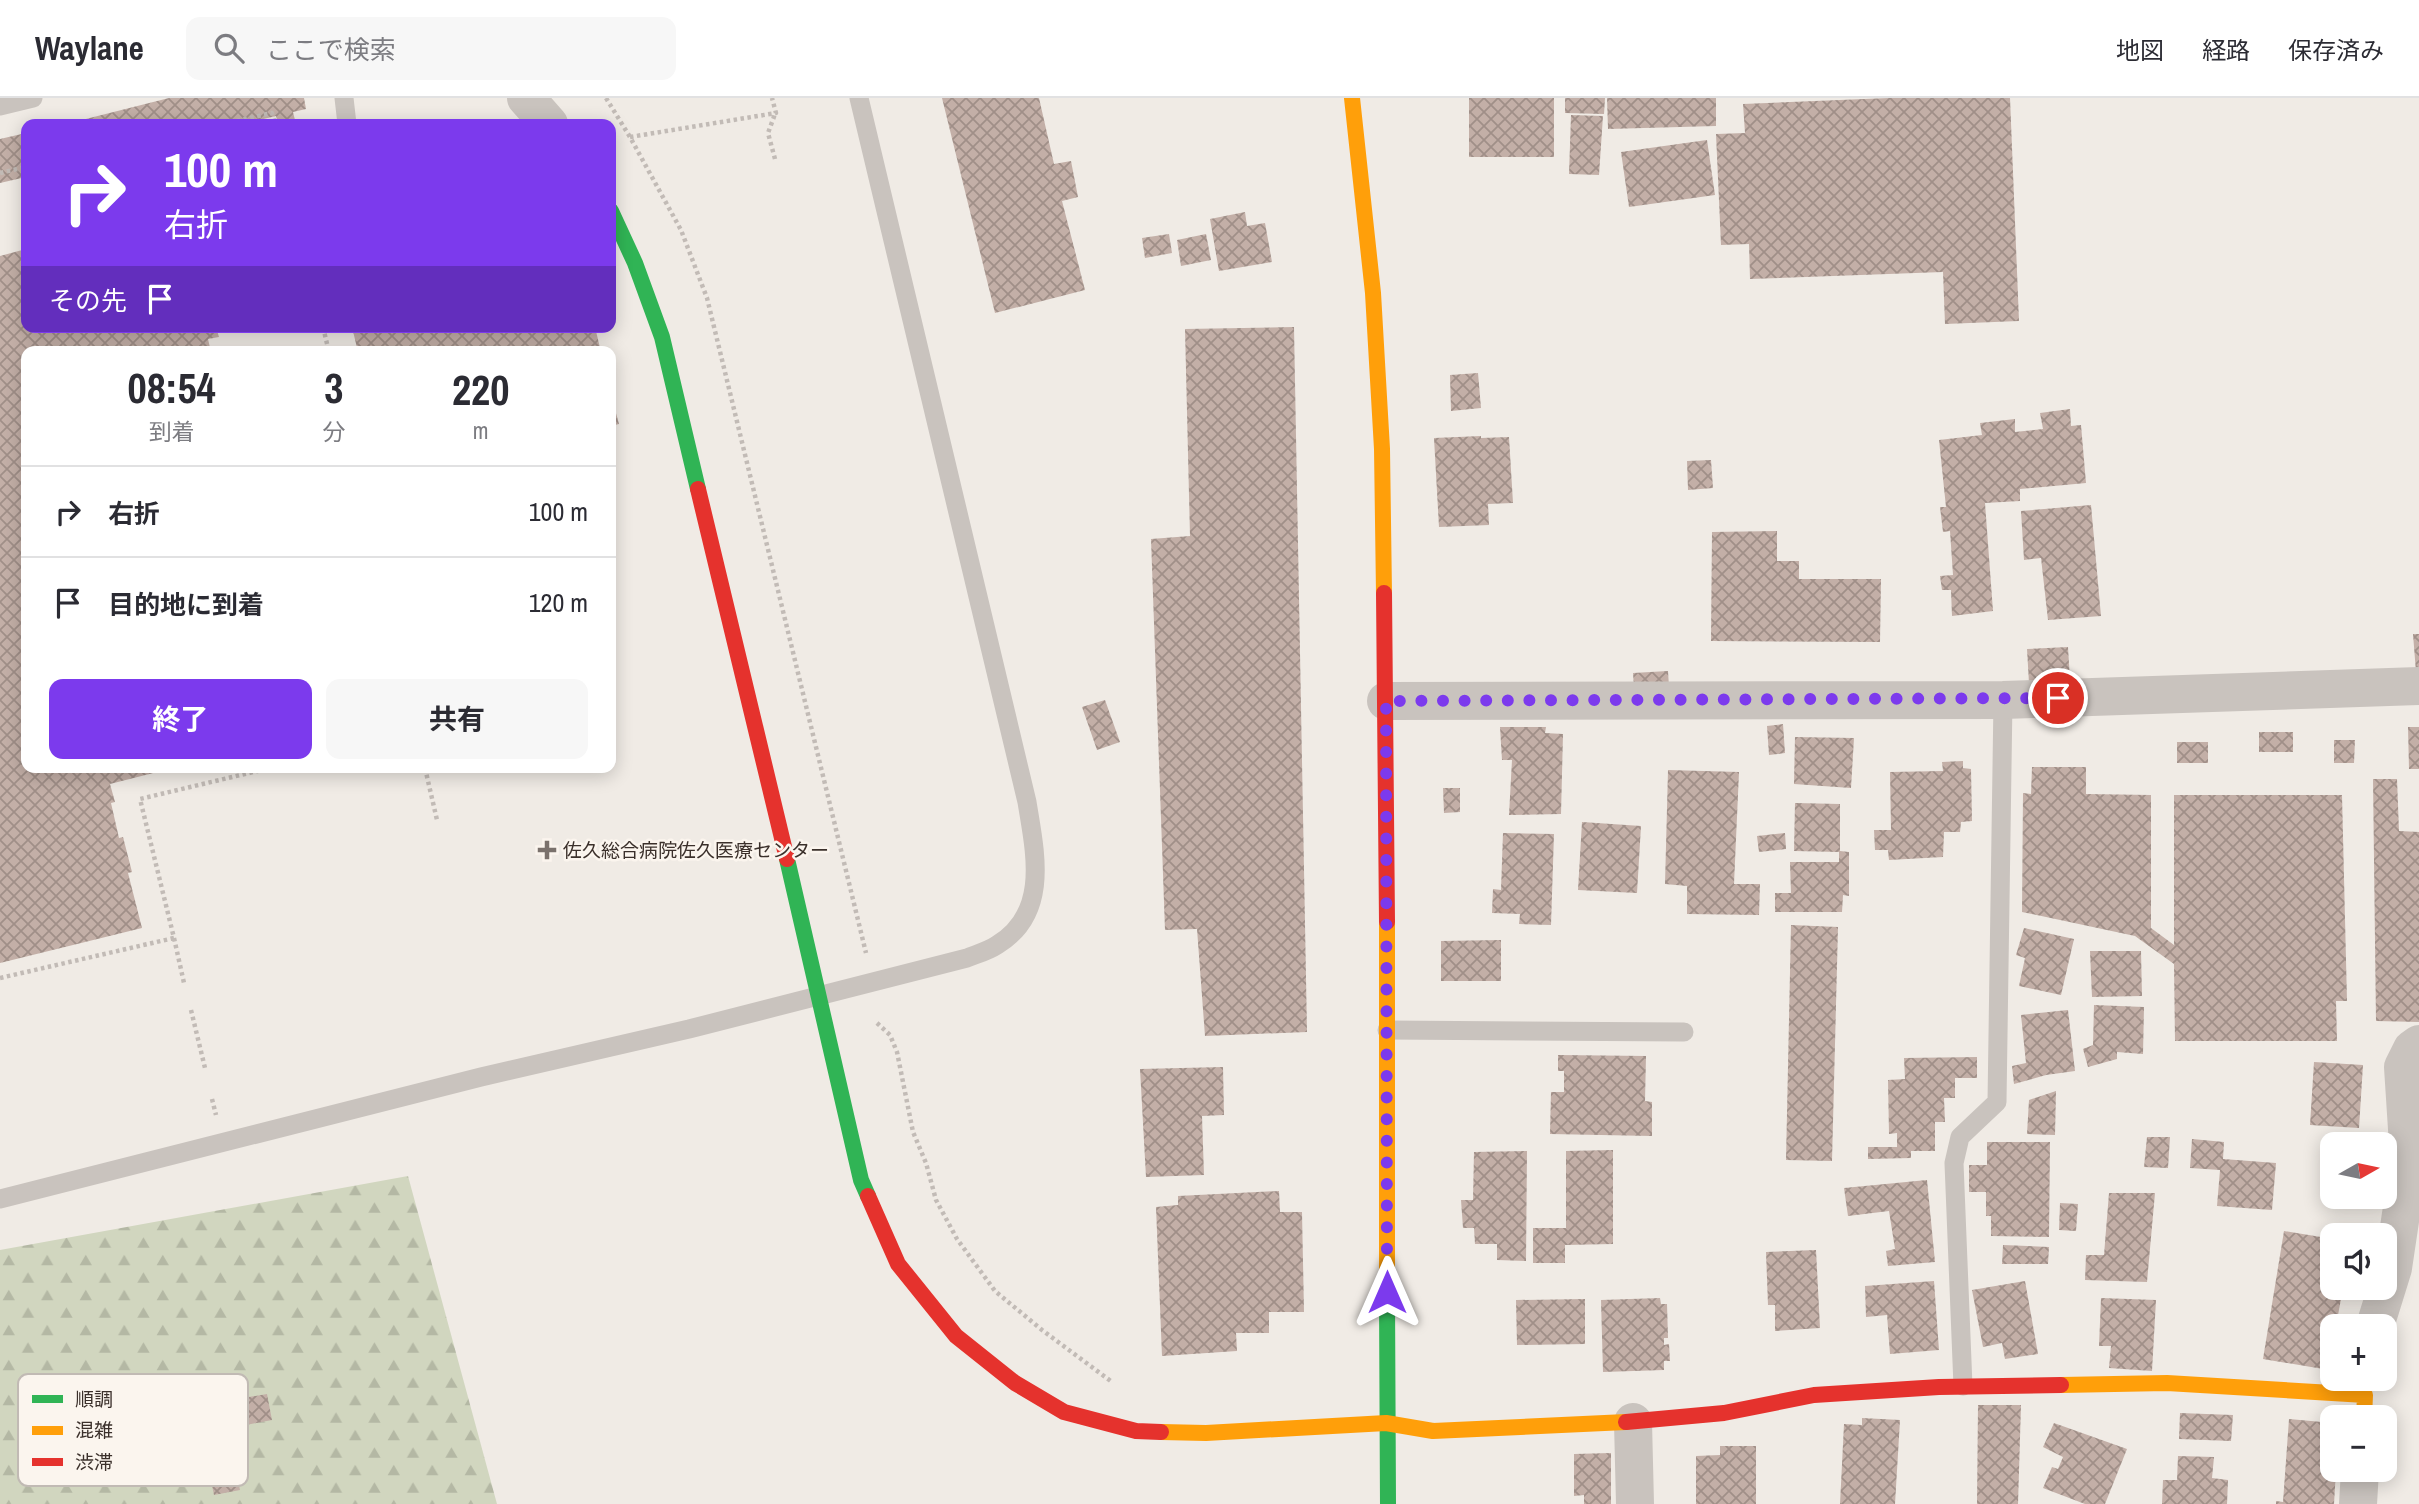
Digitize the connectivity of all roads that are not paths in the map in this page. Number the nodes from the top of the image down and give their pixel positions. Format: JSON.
{"nodes":[{"id":1,"x":33,"y":98,"type":"edge"},
{"id":2,"x":344,"y":98,"type":"edge"},
{"id":3,"x":526,"y":98,"type":"edge"},
{"id":4,"x":859,"y":98,"type":"edge"},
{"id":5,"x":1352,"y":98,"type":"edge"},
{"id":6,"x":0,"y":106,"type":"edge"},
{"id":7,"x":346,"y":119,"type":"edge"},
{"id":8,"x":545,"y":119,"type":"edge"},
{"id":9,"x":616,"y":222,"type":"edge"},
{"id":10,"x":2419,"y":686,"type":"edge"},
{"id":11,"x":2003,"y":700,"type":"junction"},
{"id":12,"x":1386,"y":701,"type":"junction"},
{"id":13,"x":819,"y":995,"type":"junction"},
{"id":14,"x":1387,"y":1030,"type":"junction"},
{"id":15,"x":1684,"y":1032,"type":"dead end"},
{"id":16,"x":2419,"y":1044,"type":"edge"},
{"id":17,"x":0,"y":1199,"type":"edge"},
{"id":18,"x":2379,"y":1314,"type":"edge"},
{"id":19,"x":1963,"y":1386,"type":"junction"},
{"id":20,"x":2366,"y":1397,"type":"edge"},
{"id":21,"x":1633,"y":1422,"type":"junction"},
{"id":22,"x":1386,"y":1423,"type":"junction"},
{"id":23,"x":2359,"y":1482,"type":"edge"},
{"id":24,"x":1388,"y":1504,"type":"edge"},
{"id":25,"x":1636,"y":1504,"type":"edge"},
{"id":26,"x":2358,"y":1504,"type":"edge"}],
"edges":[{"from":1,"to":6,"type":"lane"},
{"from":2,"to":7,"type":"lane"},
{"from":3,"to":8,"type":"street"},
{"from":4,"to":13,"type":"lane"},
{"from":5,"to":12,"type":"street"},
{"from":9,"to":13,"type":"street"},
{"from":10,"to":11,"type":"street"},
{"from":11,"to":12,"type":"street"},
{"from":11,"to":19,"type":"lane"},
{"from":12,"to":14,"type":"street"},
{"from":13,"to":17,"type":"lane"},
{"from":13,"to":22,"type":"street"},
{"from":14,"to":15,"type":"lane"},
{"from":14,"to":22,"type":"street"},
{"from":16,"to":18,"type":"street"},
{"from":19,"to":20,"type":"street"},
{"from":19,"to":21,"type":"street"},
{"from":21,"to":22,"type":"street"},
{"from":21,"to":25,"type":"street"},
{"from":22,"to":24,"type":"street"},
{"from":23,"to":26,"type":"street"}]}
